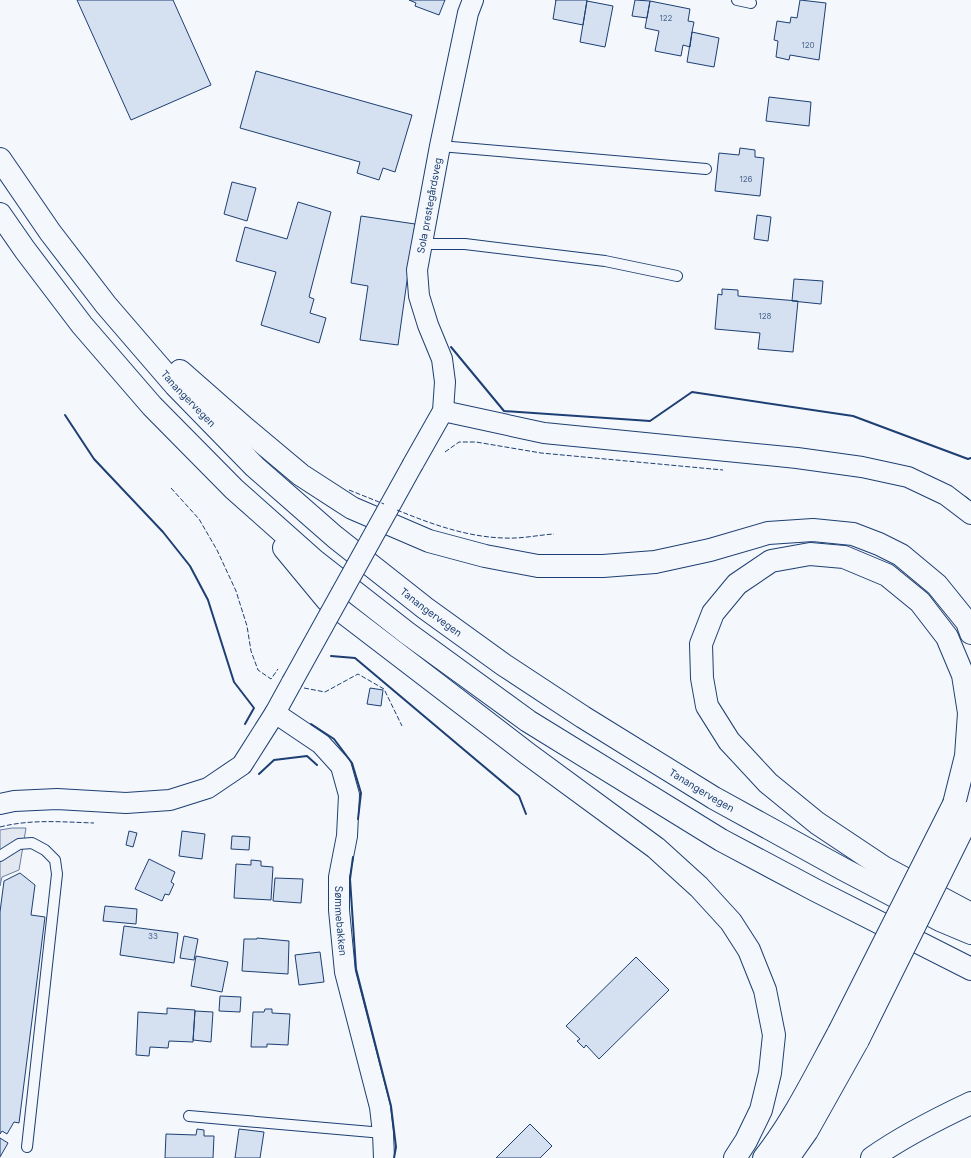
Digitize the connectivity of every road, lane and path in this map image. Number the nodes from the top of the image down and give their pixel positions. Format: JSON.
{"nodes":[{"id":1,"x":473,"y":0,"type":"edge"},
{"id":2,"x":737,"y":0,"type":"edge"},
{"id":3,"x":751,"y":3,"type":"dead end"},
{"id":4,"x":440,"y":146,"type":"junction"},
{"id":5,"x":0,"y":160,"type":"edge"},
{"id":6,"x":706,"y":169,"type":"dead end"},
{"id":7,"x":0,"y":214,"type":"edge"},
{"id":8,"x":421,"y":244,"type":"junction"},
{"id":9,"x":676,"y":276,"type":"dead end"},
{"id":10,"x":106,"y":305,"type":"junction"},
{"id":11,"x":443,"y":411,"type":"junction"},
{"id":12,"x":234,"y":489,"type":"junction"},
{"id":13,"x":971,"y":514,"type":"edge"},
{"id":14,"x":971,"y":633,"type":"edge"},
{"id":15,"x":275,"y":713,"type":"junction"},
{"id":16,"x":0,"y":804,"type":"edge"},
{"id":17,"x":962,"y":808,"type":"edge"},
{"id":18,"x":0,"y":856,"type":"edge"},
{"id":19,"x":971,"y":914,"type":"edge"},
{"id":20,"x":971,"y":933,"type":"edge"},
{"id":21,"x":971,"y":969,"type":"edge"},
{"id":22,"x":848,"y":1036,"type":"junction"},
{"id":23,"x":971,"y":1103,"type":"edge"},
{"id":24,"x":189,"y":1116,"type":"dead end"},
{"id":25,"x":383,"y":1134,"type":"junction"},
{"id":26,"x":27,"y":1148,"type":"dead end"},
{"id":27,"x":384,"y":1158,"type":"edge"},
{"id":28,"x":735,"y":1158,"type":"edge"},
{"id":29,"x":764,"y":1158,"type":"edge"},
{"id":30,"x":788,"y":1158,"type":"edge"},
{"id":31,"x":872,"y":1158,"type":"edge"}],
"edges":[{"from":1,"to":4,"type":"street","name":"Sola prestegårdsveg"},
{"from":2,"to":3,"type":"lane"},
{"from":4,"to":6,"type":"lane"},
{"from":4,"to":8,"type":"street","name":"Sola prestegårdsveg"},
{"from":5,"to":10,"type":"highway","name":"Tanangervegen"},
{"from":7,"to":12,"type":"highway"},
{"from":8,"to":9,"type":"lane"},
{"from":8,"to":11,"type":"street","name":"Sola prestegårdsveg"},
{"from":10,"to":14,"type":"highway"},
{"from":10,"to":20,"type":"highway","name":"Tanangervegen"},
{"from":11,"to":13,"type":"street"},
{"from":11,"to":15,"type":"street","bridge":true},
{"from":12,"to":21,"type":"highway"},
{"from":12,"to":28,"type":"highway"},
{"from":15,"to":16,"type":"street"},
{"from":15,"to":25,"type":"street","name":"Sømmebakken"},
{"from":17,"to":19,"type":"highway"},
{"from":17,"to":22,"type":"highway","bridge":true},
{"from":18,"to":26,"type":"lane"},
{"from":22,"to":29,"type":"highway"},
{"from":22,"to":30,"type":"highway"},
{"from":23,"to":31,"type":"highway"},
{"from":24,"to":25,"type":"lane"},
{"from":25,"to":27,"type":"street","name":"Sømmebakken"}]}
